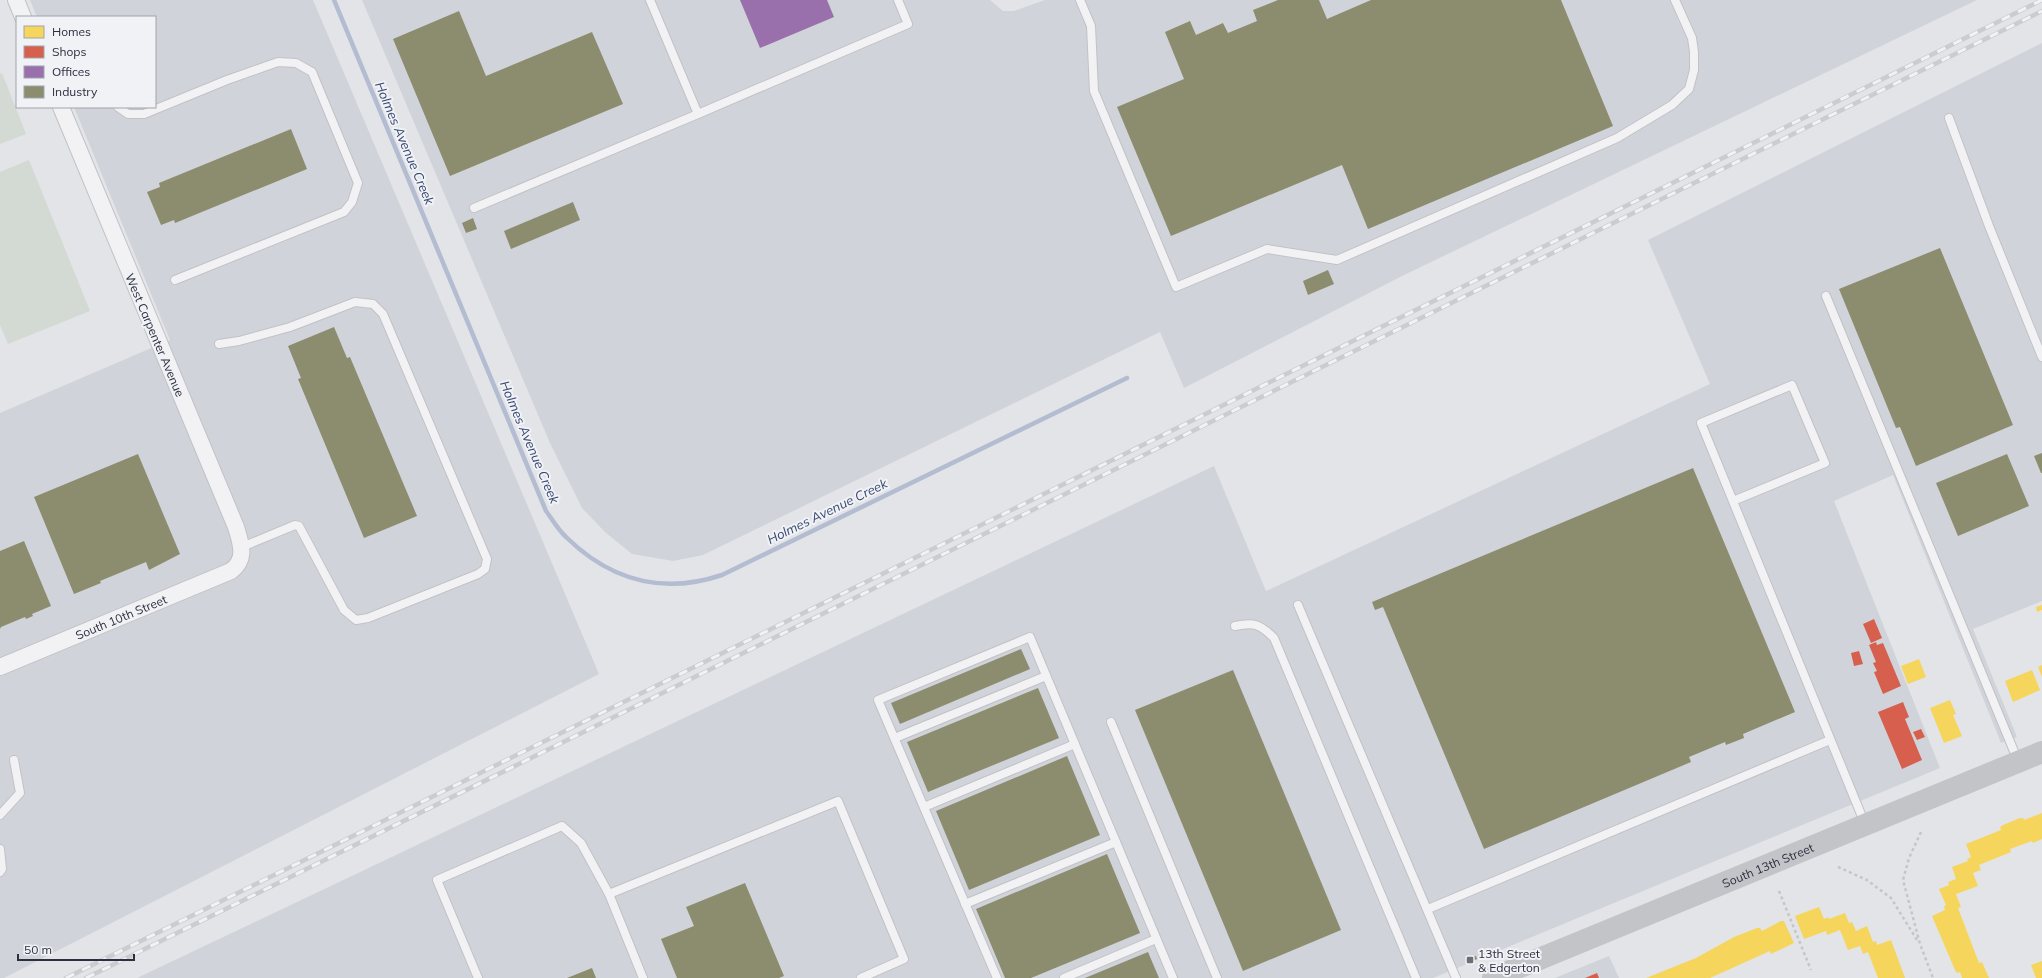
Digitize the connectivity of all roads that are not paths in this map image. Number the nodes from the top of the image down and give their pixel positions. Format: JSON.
{"nodes":[{"id":1,"x":16,"y":0,"type":"edge"},
{"id":2,"x":650,"y":0,"type":"edge"},
{"id":3,"x":898,"y":0,"type":"edge"},
{"id":4,"x":1080,"y":0,"type":"edge"},
{"id":5,"x":1675,"y":0,"type":"edge"},
{"id":6,"x":23,"y":16,"type":"edge"},
{"id":7,"x":61,"y":108,"type":"edge"},
{"id":8,"x":119,"y":108,"type":"edge"},
{"id":9,"x":698,"y":114,"type":"junction"},
{"id":10,"x":1949,"y":118,"type":"dead end"},
{"id":11,"x":474,"y":208,"type":"dead end"},
{"id":12,"x":175,"y":280,"type":"dead end"},
{"id":13,"x":1826,"y":296,"type":"dead end"},
{"id":14,"x":219,"y":344,"type":"dead end"},
{"id":15,"x":2042,"y":357,"type":"edge"},
{"id":16,"x":1733,"y":501,"type":"junction"},
{"id":17,"x":242,"y":547,"type":"junction"},
{"id":18,"x":239,"y":564,"type":"joint"},
{"id":19,"x":1298,"y":605,"type":"dead end"},
{"id":20,"x":1235,"y":626,"type":"dead end"},
{"id":21,"x":0,"y":667,"type":"edge"},
{"id":22,"x":1046,"y":676,"type":"junction"},
{"id":23,"x":1111,"y":722,"type":"dead end"},
{"id":24,"x":895,"y":738,"type":"junction"},
{"id":25,"x":1830,"y":740,"type":"junction"},
{"id":26,"x":1075,"y":744,"type":"junction"},
{"id":27,"x":2042,"y":752,"type":"edge"},
{"id":28,"x":14,"y":760,"type":"dead end"},
{"id":29,"x":2018,"y":762,"type":"junction"},
{"id":30,"x":924,"y":807,"type":"junction"},
{"id":31,"x":0,"y":815,"type":"edge"},
{"id":32,"x":1865,"y":825,"type":"junction"},
{"id":33,"x":1116,"y":842,"type":"junction"},
{"id":34,"x":0,"y":849,"type":"edge"},
{"id":35,"x":0,"y":872,"type":"edge"},
{"id":36,"x":609,"y":894,"type":"junction"},
{"id":37,"x":965,"y":904,"type":"junction"},
{"id":38,"x":1428,"y":909,"type":"junction"},
{"id":39,"x":1156,"y":939,"type":"junction"},
{"id":40,"x":478,"y":978,"type":"edge"},
{"id":41,"x":643,"y":978,"type":"edge"},
{"id":42,"x":861,"y":978,"type":"edge"},
{"id":43,"x":997,"y":978,"type":"edge"},
{"id":44,"x":1064,"y":978,"type":"edge"},
{"id":45,"x":1172,"y":978,"type":"edge"},
{"id":46,"x":1217,"y":978,"type":"edge"},
{"id":47,"x":1416,"y":978,"type":"edge"},
{"id":48,"x":1456,"y":978,"type":"edge"},
{"id":49,"x":1493,"y":978,"type":"edge"}],
"edges":[{"from":1,"to":6,"type":"street"},
{"from":2,"to":9,"type":"lane"},
{"from":3,"to":9,"type":"lane"},
{"from":4,"to":5,"type":"lane"},
{"from":7,"to":17,"type":"street","name":"West Carpenter Avenue"},
{"from":8,"to":12,"type":"lane"},
{"from":9,"to":11,"type":"lane"},
{"from":10,"to":15,"type":"lane"},
{"from":13,"to":29,"type":"lane"},
{"from":14,"to":17,"type":"lane"},
{"from":16,"to":16,"type":"lane"},
{"from":16,"to":25,"type":"lane"},
{"from":17,"to":18,"type":"street","name":"West Carpenter Avenue"},
{"from":18,"to":21,"type":"street","name":"South 10th Street"},
{"from":19,"to":38,"type":"lane"},
{"from":20,"to":47,"type":"lane"},
{"from":22,"to":24,"type":"lane"},
{"from":22,"to":24,"type":"lane"},
{"from":22,"to":26,"type":"lane"},
{"from":23,"to":46,"type":"lane"},
{"from":24,"to":30,"type":"lane"},
{"from":25,"to":32,"type":"lane"},
{"from":25,"to":38,"type":"lane"},
{"from":26,"to":30,"type":"lane"},
{"from":26,"to":33,"type":"lane"},
{"from":27,"to":29,"type":"street","name":"South 13th Street"},
{"from":28,"to":31,"type":"lane"},
{"from":29,"to":32,"type":"street","name":"South 13th Street"},
{"from":30,"to":37,"type":"lane"},
{"from":32,"to":49,"type":"street","name":"South 13th Street"},
{"from":33,"to":37,"type":"lane"},
{"from":33,"to":39,"type":"lane"},
{"from":34,"to":35,"type":"lane"},
{"from":36,"to":40,"type":"lane"},
{"from":36,"to":41,"type":"lane"},
{"from":36,"to":42,"type":"lane"},
{"from":37,"to":43,"type":"lane"},
{"from":38,"to":48,"type":"lane"},
{"from":39,"to":44,"type":"lane"},
{"from":39,"to":45,"type":"lane"}]}
